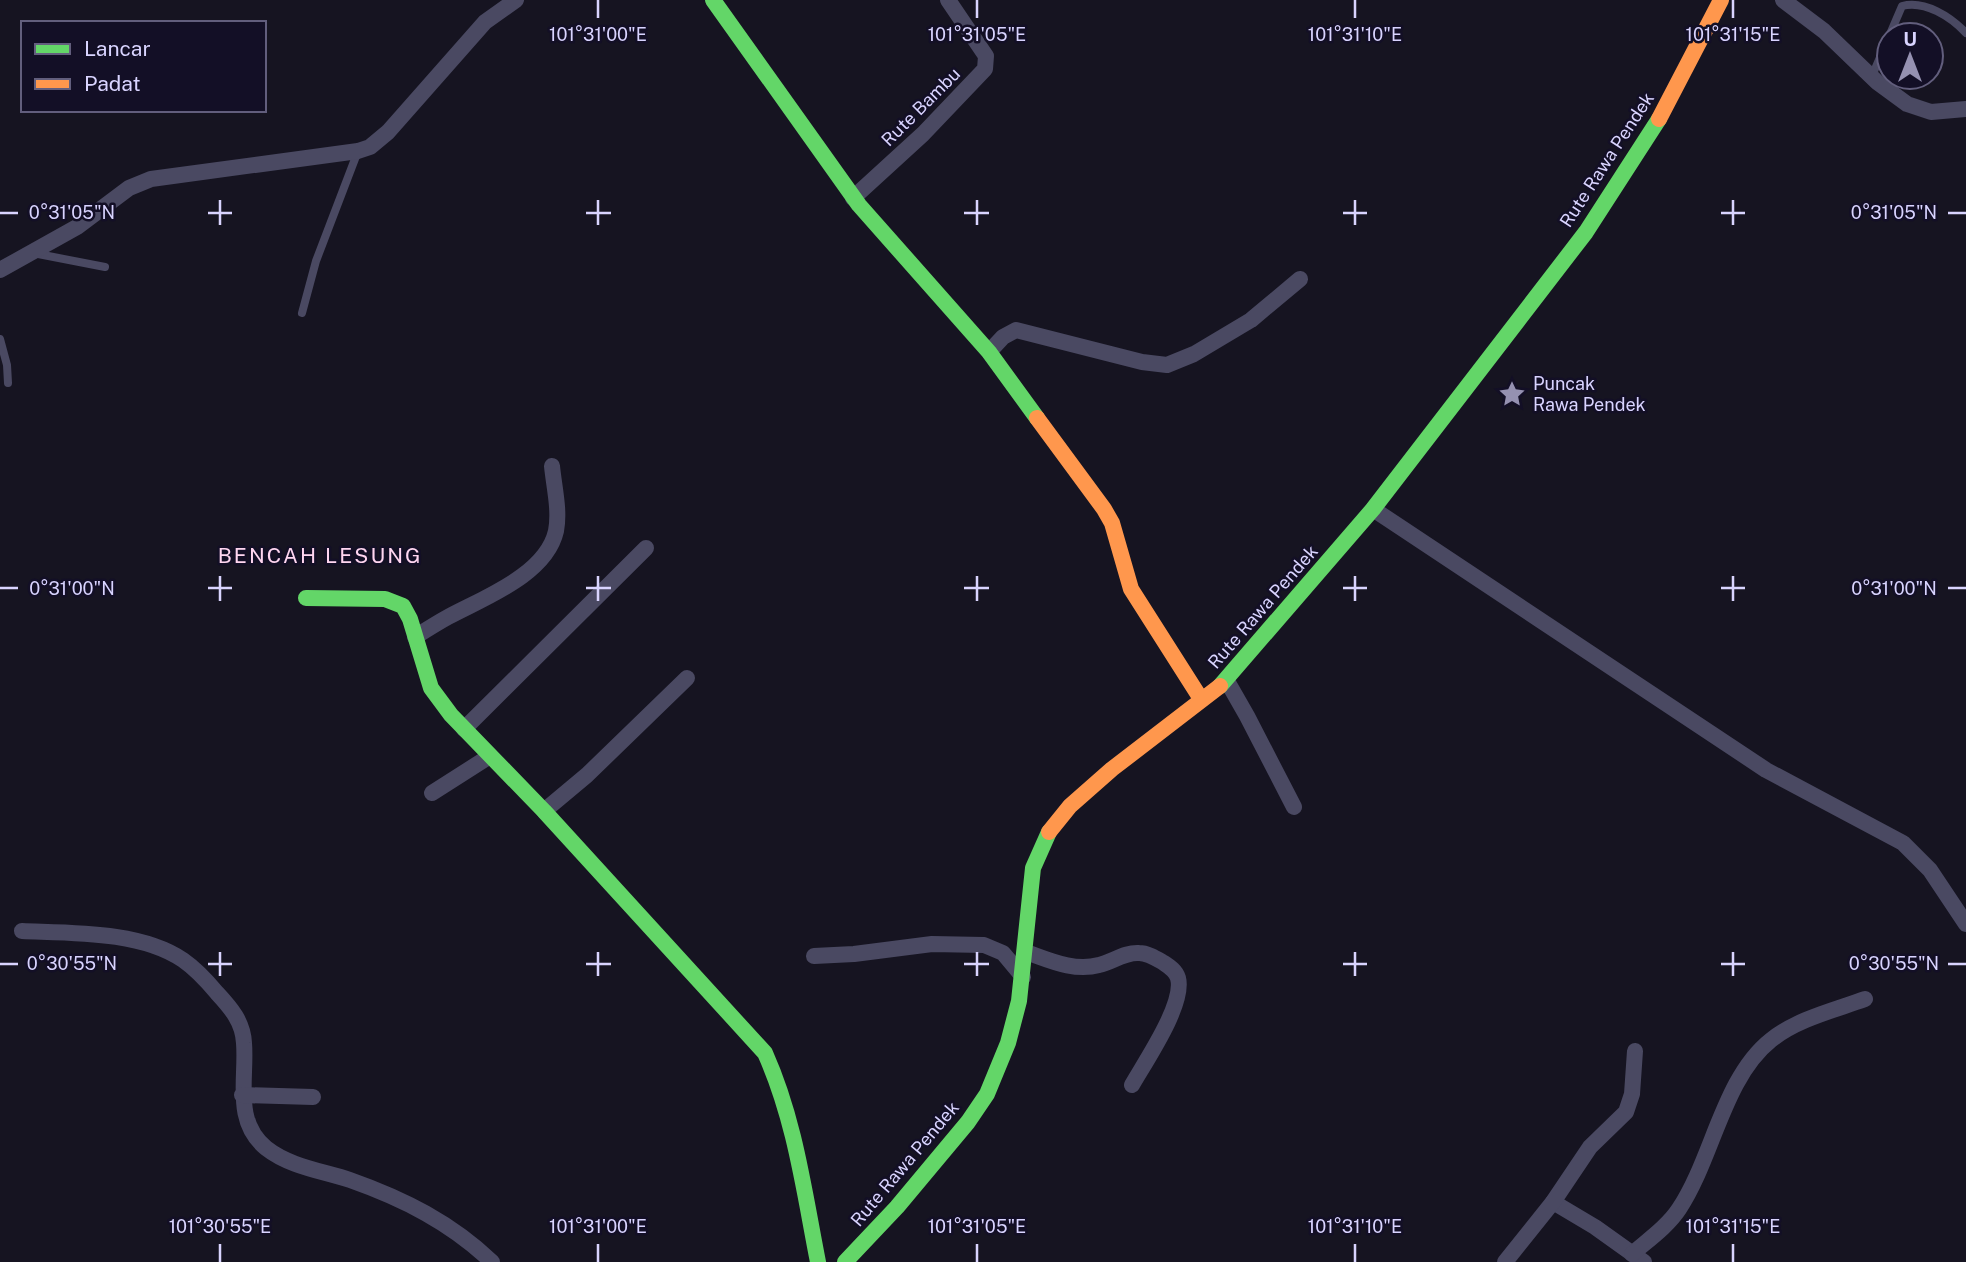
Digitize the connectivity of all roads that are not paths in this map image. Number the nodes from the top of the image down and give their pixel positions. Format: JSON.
{"nodes":[{"id":1,"x":516,"y":0,"type":"edge"},
{"id":2,"x":713,"y":0,"type":"edge"},
{"id":3,"x":948,"y":0,"type":"edge"},
{"id":4,"x":1721,"y":0,"type":"edge"},
{"id":5,"x":1783,"y":0,"type":"edge"},
{"id":6,"x":1966,"y":33,"type":"edge"},
{"id":7,"x":1872,"y":76,"type":"junction"},
{"id":8,"x":1966,"y":109,"type":"edge"},
{"id":9,"x":358,"y":151,"type":"junction"},
{"id":10,"x":856,"y":202,"type":"junction"},
{"id":11,"x":33,"y":253,"type":"junction"},
{"id":12,"x":105,"y":267,"type":"dead end"},
{"id":13,"x":0,"y":270,"type":"edge"},
{"id":14,"x":1300,"y":279,"type":"dead end"},
{"id":15,"x":302,"y":313,"type":"dead end"},
{"id":16,"x":0,"y":339,"type":"edge"},
{"id":17,"x":989,"y":352,"type":"junction"},
{"id":18,"x":8,"y":383,"type":"dead end"},
{"id":19,"x":552,"y":466,"type":"dead end"},
{"id":20,"x":1373,"y":509,"type":"junction"},
{"id":21,"x":646,"y":548,"type":"dead end"},
{"id":22,"x":306,"y":598,"type":"dead end"},
{"id":23,"x":415,"y":637,"type":"junction"},
{"id":24,"x":687,"y":678,"type":"dead end"},
{"id":25,"x":1227,"y":681,"type":"junction"},
{"id":26,"x":1201,"y":699,"type":"junction"},
{"id":27,"x":464,"y":729,"type":"junction"},
{"id":28,"x":490,"y":756,"type":"junction"},
{"id":29,"x":432,"y":793,"type":"dead end"},
{"id":30,"x":1294,"y":807,"type":"dead end"},
{"id":31,"x":544,"y":811,"type":"junction"},
{"id":32,"x":1966,"y":924,"type":"edge"},
{"id":33,"x":22,"y":931,"type":"dead end"},
{"id":34,"x":1026,"y":952,"type":"junction"},
{"id":35,"x":814,"y":956,"type":"dead end"},
{"id":36,"x":1023,"y":977,"type":"junction"},
{"id":37,"x":1866,"y":999,"type":"dead end"},
{"id":38,"x":1635,"y":1051,"type":"dead end"},
{"id":39,"x":1132,"y":1085,"type":"dead end"},
{"id":40,"x":242,"y":1095,"type":"junction"},
{"id":41,"x":313,"y":1097,"type":"dead end"},
{"id":42,"x":1553,"y":1202,"type":"junction"},
{"id":43,"x":1638,"y":1258,"type":"edge"},
{"id":44,"x":492,"y":1262,"type":"edge"},
{"id":45,"x":818,"y":1262,"type":"edge"},
{"id":46,"x":845,"y":1262,"type":"edge"},
{"id":47,"x":1505,"y":1262,"type":"edge"}],
"edges":[{"from":1,"to":9,"type":"street"},
{"from":2,"to":10,"type":"street"},
{"from":3,"to":10,"type":"street","name":"Rute Bambu"},
{"from":4,"to":20,"type":"street","name":"Rute Rawa Pendek"},
{"from":5,"to":7,"type":"street"},
{"from":6,"to":7,"type":"lane"},
{"from":7,"to":8,"type":"street"},
{"from":9,"to":11,"type":"street"},
{"from":9,"to":15,"type":"lane"},
{"from":10,"to":17,"type":"street"},
{"from":11,"to":12,"type":"lane"},
{"from":11,"to":13,"type":"street"},
{"from":14,"to":17,"type":"street"},
{"from":16,"to":18,"type":"lane"},
{"from":17,"to":26,"type":"street"},
{"from":19,"to":23,"type":"street"},
{"from":20,"to":25,"type":"street","name":"Rute Rawa Pendek"},
{"from":20,"to":32,"type":"street"},
{"from":21,"to":27,"type":"street"},
{"from":22,"to":23,"type":"street"},
{"from":23,"to":27,"type":"street"},
{"from":24,"to":31,"type":"street"},
{"from":25,"to":26,"type":"street","name":"Rute Rawa Pendek"},
{"from":25,"to":30,"type":"street"},
{"from":26,"to":34,"type":"street","name":"Rute Rawa Pendek"},
{"from":27,"to":28,"type":"street"},
{"from":28,"to":29,"type":"street"},
{"from":28,"to":31,"type":"street"},
{"from":31,"to":45,"type":"street"},
{"from":33,"to":40,"type":"street"},
{"from":34,"to":36,"type":"street","name":"Rute Rawa Pendek"},
{"from":34,"to":39,"type":"street"},
{"from":35,"to":36,"type":"street"},
{"from":36,"to":46,"type":"street","name":"Rute Rawa Pendek"},
{"from":37,"to":43,"type":"street"},
{"from":38,"to":42,"type":"street"},
{"from":40,"to":41,"type":"street"},
{"from":40,"to":44,"type":"street"},
{"from":42,"to":43,"type":"street"},
{"from":42,"to":47,"type":"street"}]}
